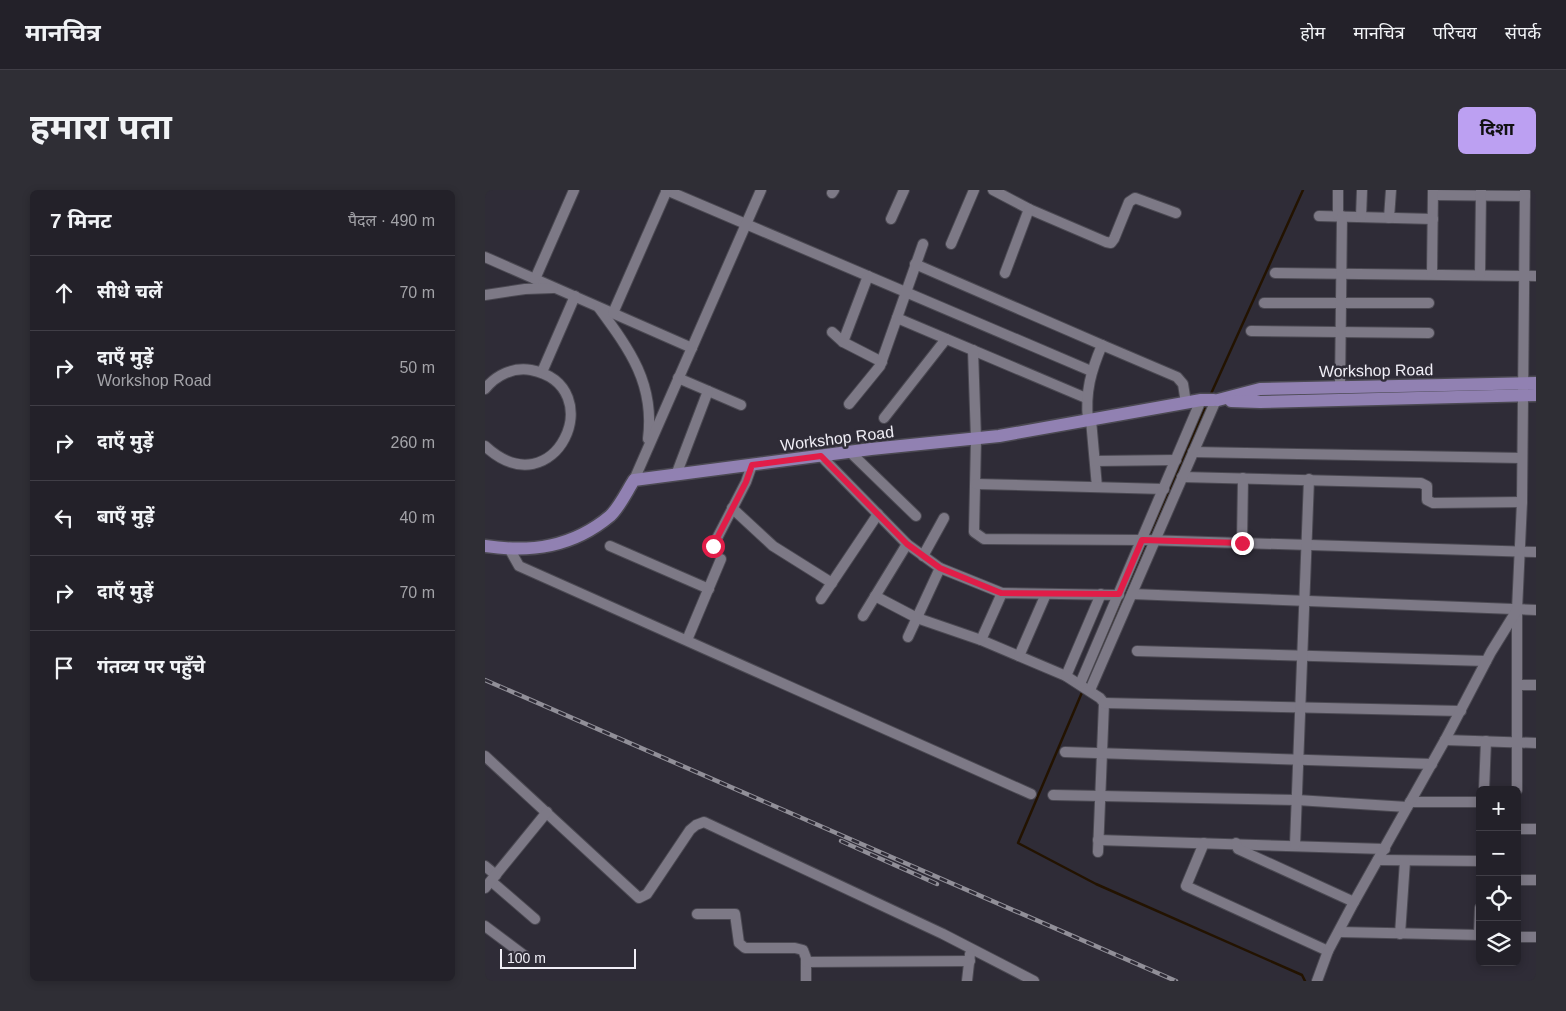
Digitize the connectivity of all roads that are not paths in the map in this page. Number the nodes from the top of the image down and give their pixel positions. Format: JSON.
{"nodes":[{"id":1,"x":574,"y":190,"type":"edge"},
{"id":2,"x":667,"y":190,"type":"edge"},
{"id":3,"x":761,"y":190,"type":"edge"},
{"id":4,"x":904,"y":190,"type":"edge"},
{"id":5,"x":974,"y":190,"type":"edge"},
{"id":6,"x":993,"y":190,"type":"edge"},
{"id":7,"x":1338,"y":190,"type":"edge"},
{"id":8,"x":1362,"y":190,"type":"edge"},
{"id":9,"x":1391,"y":190,"type":"edge"},
{"id":10,"x":1433,"y":192,"type":"edge"},
{"id":11,"x":1481,"y":193,"type":"edge"},
{"id":12,"x":1525,"y":193,"type":"edge"},
{"id":13,"x":1029,"y":209,"type":"junction"},
{"id":14,"x":1176,"y":213,"type":"dead end"},
{"id":15,"x":1319,"y":216,"type":"dead end"},
{"id":16,"x":1340,"y":216,"type":"junction"},
{"id":17,"x":1361,"y":217,"type":"junction"},
{"id":18,"x":1389,"y":218,"type":"junction"},
{"id":19,"x":1433,"y":219,"type":"junction"},
{"id":20,"x":891,"y":220,"type":"dead end"},
{"id":21,"x":745,"y":225,"type":"junction"},
{"id":22,"x":923,"y":244,"type":"dead end"},
{"id":23,"x":951,"y":244,"type":"dead end"},
{"id":24,"x":485,"y":257,"type":"edge"},
{"id":25,"x":915,"y":264,"type":"junction"},
{"id":26,"x":1005,"y":273,"type":"dead end"},
{"id":27,"x":1275,"y":273,"type":"dead end"},
{"id":28,"x":1341,"y":274,"type":"junction"},
{"id":29,"x":1432,"y":274,"type":"junction"},
{"id":30,"x":1480,"y":275,"type":"junction"},
{"id":31,"x":868,"y":276,"type":"junction"},
{"id":32,"x":1524,"y":276,"type":"junction"},
{"id":33,"x":1536,"y":276,"type":"edge"},
{"id":34,"x":535,"y":279,"type":"junction"},
{"id":35,"x":557,"y":288,"type":"junction"},
{"id":36,"x":906,"y":292,"type":"junction"},
{"id":37,"x":485,"y":295,"type":"edge"},
{"id":38,"x":575,"y":296,"type":"junction"},
{"id":39,"x":1264,"y":303,"type":"dead end"},
{"id":40,"x":1341,"y":303,"type":"junction"},
{"id":41,"x":1429,"y":303,"type":"dead end"},
{"id":42,"x":598,"y":306,"type":"junction"},
{"id":43,"x":613,"y":313,"type":"junction"},
{"id":44,"x":897,"y":318,"type":"junction"},
{"id":45,"x":1251,"y":331,"type":"dead end"},
{"id":46,"x":832,"y":332,"type":"dead end"},
{"id":47,"x":1341,"y":332,"type":"junction"},
{"id":48,"x":1429,"y":333,"type":"dead end"},
{"id":49,"x":946,"y":339,"type":"junction"},
{"id":50,"x":843,"y":342,"type":"junction"},
{"id":51,"x":1102,"y":345,"type":"junction"},
{"id":52,"x":692,"y":348,"type":"junction"},
{"id":53,"x":973,"y":350,"type":"junction"},
{"id":54,"x":882,"y":362,"type":"junction"},
{"id":55,"x":1091,"y":371,"type":"junction"},
{"id":56,"x":542,"y":372,"type":"junction"},
{"id":57,"x":678,"y":378,"type":"junction"},
{"id":58,"x":1536,"y":382,"type":"edge"},
{"id":59,"x":1340,"y":387,"type":"junction"},
{"id":60,"x":485,"y":389,"type":"edge"},
{"id":61,"x":1522,"y":389,"type":"junction"},
{"id":62,"x":708,"y":391,"type":"junction"},
{"id":63,"x":1536,"y":395,"type":"edge"},
{"id":64,"x":1086,"y":398,"type":"junction"},
{"id":65,"x":1211,"y":400,"type":"junction"},
{"id":66,"x":1186,"y":403,"type":"junction"},
{"id":67,"x":849,"y":404,"type":"dead end"},
{"id":68,"x":741,"y":405,"type":"dead end"},
{"id":69,"x":885,"y":418,"type":"dead end"},
{"id":70,"x":1090,"y":420,"type":"junction"},
{"id":71,"x":976,"y":439,"type":"junction"},
{"id":72,"x":485,"y":446,"type":"edge"},
{"id":73,"x":647,"y":450,"type":"junction"},
{"id":74,"x":850,"y":452,"type":"junction"},
{"id":75,"x":1193,"y":452,"type":"junction"},
{"id":76,"x":821,"y":456,"type":"junction"},
{"id":77,"x":1522,"y":458,"type":"junction"},
{"id":78,"x":1176,"y":460,"type":"junction"},
{"id":79,"x":1095,"y":461,"type":"junction"},
{"id":80,"x":752,"y":465,"type":"junction"},
{"id":81,"x":676,"y":475,"type":"junction"},
{"id":82,"x":1183,"y":476,"type":"junction"},
{"id":83,"x":1243,"y":478,"type":"junction"},
{"id":84,"x":1309,"y":479,"type":"junction"},
{"id":85,"x":634,"y":480,"type":"junction"},
{"id":86,"x":976,"y":484,"type":"junction"},
{"id":87,"x":1097,"y":487,"type":"junction"},
{"id":88,"x":1164,"y":489,"type":"junction"},
{"id":89,"x":1522,"y":502,"type":"junction"},
{"id":90,"x":732,"y":508,"type":"junction"},
{"id":91,"x":878,"y":514,"type":"junction"},
{"id":92,"x":917,"y":516,"type":"dead end"},
{"id":93,"x":945,"y":518,"type":"dead end"},
{"id":94,"x":1148,"y":540,"type":"junction"},
{"id":95,"x":1242,"y":543,"type":"junction"},
{"id":96,"x":907,"y":544,"type":"junction"},
{"id":97,"x":1306,"y":544,"type":"junction"},
{"id":98,"x":485,"y":546,"type":"edge"},
{"id":99,"x":610,"y":546,"type":"dead end"},
{"id":100,"x":713,"y":546,"type":"dead end"},
{"id":101,"x":510,"y":550,"type":"junction"},
{"id":102,"x":1520,"y":551,"type":"junction"},
{"id":103,"x":1536,"y":552,"type":"edge"},
{"id":104,"x":923,"y":556,"type":"junction"},
{"id":105,"x":721,"y":559,"type":"dead end"},
{"id":106,"x":940,"y":568,"type":"junction"},
{"id":107,"x":831,"y":583,"type":"junction"},
{"id":108,"x":709,"y":589,"type":"junction"},
{"id":109,"x":1001,"y":593,"type":"junction"},
{"id":110,"x":1046,"y":594,"type":"junction"},
{"id":111,"x":1101,"y":594,"type":"junction"},
{"id":112,"x":1119,"y":594,"type":"junction"},
{"id":113,"x":1132,"y":594,"type":"junction"},
{"id":114,"x":875,"y":596,"type":"junction"},
{"id":115,"x":821,"y":599,"type":"dead end"},
{"id":116,"x":1304,"y":602,"type":"junction"},
{"id":117,"x":1517,"y":610,"type":"junction"},
{"id":118,"x":1536,"y":610,"type":"edge"},
{"id":119,"x":863,"y":616,"type":"dead end"},
{"id":120,"x":917,"y":618,"type":"junction"},
{"id":121,"x":908,"y":637,"type":"dead end"},
{"id":122,"x":687,"y":640,"type":"junction"},
{"id":123,"x":981,"y":640,"type":"junction"},
{"id":124,"x":1137,"y":651,"type":"dead end"},
{"id":125,"x":1302,"y":654,"type":"junction"},
{"id":126,"x":1019,"y":656,"type":"junction"},
{"id":127,"x":1486,"y":661,"type":"junction"},
{"id":128,"x":1066,"y":676,"type":"junction"},
{"id":129,"x":1518,"y":685,"type":"junction"},
{"id":130,"x":1536,"y":685,"type":"edge"},
{"id":131,"x":1085,"y":687,"type":"junction"},
{"id":132,"x":1104,"y":703,"type":"junction"},
{"id":133,"x":1300,"y":707,"type":"junction"},
{"id":134,"x":1461,"y":711,"type":"junction"},
{"id":135,"x":1445,"y":740,"type":"junction"},
{"id":136,"x":1486,"y":741,"type":"junction"},
{"id":137,"x":1518,"y":742,"type":"junction"},
{"id":138,"x":1536,"y":743,"type":"edge"},
{"id":139,"x":1065,"y":752,"type":"dead end"},
{"id":140,"x":1102,"y":753,"type":"junction"},
{"id":141,"x":485,"y":756,"type":"edge"},
{"id":142,"x":1298,"y":758,"type":"junction"},
{"id":143,"x":1432,"y":764,"type":"junction"},
{"id":144,"x":1484,"y":786,"type":"edge"},
{"id":145,"x":1517,"y":786,"type":"edge"},
{"id":146,"x":1031,"y":794,"type":"dead end"},
{"id":147,"x":1053,"y":795,"type":"dead end"},
{"id":148,"x":1100,"y":795,"type":"junction"},
{"id":149,"x":1297,"y":800,"type":"junction"},
{"id":150,"x":1476,"y":802,"type":"edge"},
{"id":151,"x":1409,"y":805,"type":"junction"},
{"id":152,"x":547,"y":812,"type":"junction"},
{"id":153,"x":1521,"y":829,"type":"edge"},
{"id":154,"x":1536,"y":829,"type":"edge"},
{"id":155,"x":1099,"y":840,"type":"junction"},
{"id":156,"x":1204,"y":842,"type":"junction"},
{"id":157,"x":1236,"y":843,"type":"junction"},
{"id":158,"x":1295,"y":845,"type":"junction"},
{"id":159,"x":1385,"y":848,"type":"junction"},
{"id":160,"x":1098,"y":852,"type":"dead end"},
{"id":161,"x":1377,"y":860,"type":"junction"},
{"id":162,"x":1405,"y":861,"type":"junction"},
{"id":163,"x":1476,"y":861,"type":"edge"},
{"id":164,"x":485,"y":866,"type":"edge"},
{"id":165,"x":1521,"y":880,"type":"edge"},
{"id":166,"x":1536,"y":880,"type":"edge"},
{"id":167,"x":491,"y":881,"type":"edge"},
{"id":168,"x":1355,"y":902,"type":"junction"},
{"id":169,"x":697,"y":914,"type":"dead end"},
{"id":170,"x":535,"y":919,"type":"dead end"},
{"id":171,"x":485,"y":926,"type":"edge"},
{"id":172,"x":1339,"y":932,"type":"junction"},
{"id":173,"x":1400,"y":934,"type":"junction"},
{"id":174,"x":1476,"y":935,"type":"edge"},
{"id":175,"x":1521,"y":937,"type":"edge"},
{"id":176,"x":1536,"y":937,"type":"edge"},
{"id":177,"x":971,"y":948,"type":"junction"},
{"id":178,"x":1328,"y":951,"type":"junction"},
{"id":179,"x":525,"y":956,"type":"dead end"},
{"id":180,"x":969,"y":961,"type":"junction"},
{"id":181,"x":806,"y":962,"type":"junction"},
{"id":182,"x":806,"y":981,"type":"edge"},
{"id":183,"x":967,"y":981,"type":"edge"},
{"id":184,"x":1034,"y":981,"type":"edge"},
{"id":185,"x":1317,"y":981,"type":"edge"}],
"edges":[{"from":1,"to":34,"type":"street"},
{"from":2,"to":21,"type":"street"},
{"from":2,"to":43,"type":"street"},
{"from":3,"to":21,"type":"street"},
{"from":4,"to":20,"type":"street"},
{"from":5,"to":23,"type":"street"},
{"from":6,"to":13,"type":"street"},
{"from":7,"to":16,"type":"street"},
{"from":8,"to":17,"type":"street"},
{"from":9,"to":18,"type":"street"},
{"from":10,"to":11,"type":"street"},
{"from":10,"to":19,"type":"street"},
{"from":11,"to":12,"type":"street"},
{"from":11,"to":30,"type":"street"},
{"from":12,"to":32,"type":"street"},
{"from":13,"to":14,"type":"street"},
{"from":13,"to":26,"type":"street"},
{"from":15,"to":16,"type":"street"},
{"from":16,"to":17,"type":"street"},
{"from":16,"to":28,"type":"street"},
{"from":17,"to":18,"type":"street"},
{"from":18,"to":19,"type":"street"},
{"from":19,"to":29,"type":"street"},
{"from":21,"to":31,"type":"street"},
{"from":21,"to":52,"type":"street"},
{"from":22,"to":25,"type":"street"},
{"from":24,"to":34,"type":"street"},
{"from":25,"to":36,"type":"street"},
{"from":25,"to":51,"type":"street"},
{"from":27,"to":28,"type":"street"},
{"from":28,"to":29,"type":"street"},
{"from":28,"to":40,"type":"street"},
{"from":29,"to":30,"type":"street"},
{"from":30,"to":32,"type":"street"},
{"from":31,"to":36,"type":"street"},
{"from":31,"to":50,"type":"street"},
{"from":32,"to":33,"type":"street"},
{"from":32,"to":61,"type":"street"},
{"from":34,"to":35,"type":"street"},
{"from":35,"to":37,"type":"street"},
{"from":35,"to":38,"type":"street"},
{"from":36,"to":44,"type":"street"},
{"from":36,"to":55,"type":"street"},
{"from":38,"to":42,"type":"street"},
{"from":38,"to":56,"type":"street"},
{"from":39,"to":40,"type":"street"},
{"from":40,"to":41,"type":"street"},
{"from":40,"to":47,"type":"street"},
{"from":42,"to":43,"type":"street"},
{"from":42,"to":73,"type":"street"},
{"from":43,"to":52,"type":"street"},
{"from":44,"to":49,"type":"street"},
{"from":44,"to":54,"type":"street"},
{"from":45,"to":47,"type":"street"},
{"from":46,"to":50,"type":"street"},
{"from":47,"to":48,"type":"street"},
{"from":47,"to":59,"type":"street"},
{"from":49,"to":53,"type":"street"},
{"from":49,"to":69,"type":"street"},
{"from":50,"to":54,"type":"street"},
{"from":51,"to":55,"type":"street"},
{"from":51,"to":66,"type":"street"},
{"from":52,"to":57,"type":"street"},
{"from":53,"to":64,"type":"street"},
{"from":53,"to":71,"type":"street"},
{"from":54,"to":67,"type":"street"},
{"from":55,"to":64,"type":"street"},
{"from":56,"to":60,"type":"street"},
{"from":56,"to":72,"type":"street"},
{"from":57,"to":62,"type":"street"},
{"from":57,"to":73,"type":"street"},
{"from":58,"to":61,"type":"main road","name":"Workshop Road"},
{"from":59,"to":61,"type":"main road","name":"Workshop Road"},
{"from":59,"to":65,"type":"main road","name":"Workshop Road"},
{"from":61,"to":63,"type":"main road","name":"Workshop Road"},
{"from":61,"to":65,"type":"main road","name":"Workshop Road"},
{"from":61,"to":77,"type":"street"},
{"from":62,"to":68,"type":"street"},
{"from":62,"to":81,"type":"street"},
{"from":64,"to":70,"type":"street"},
{"from":65,"to":66,"type":"main road","name":"Workshop Road"},
{"from":65,"to":75,"type":"street"},
{"from":65,"to":78,"type":"street"},
{"from":66,"to":70,"type":"main road","name":"Workshop Road"},
{"from":70,"to":71,"type":"main road","name":"Workshop Road"},
{"from":70,"to":79,"type":"street"},
{"from":71,"to":74,"type":"main road","name":"Workshop Road"},
{"from":71,"to":86,"type":"street"},
{"from":73,"to":85,"type":"street"},
{"from":74,"to":76,"type":"main road","name":"Workshop Road"},
{"from":74,"to":92,"type":"street"},
{"from":75,"to":77,"type":"street"},
{"from":75,"to":82,"type":"street"},
{"from":76,"to":80,"type":"main road","name":"Workshop Road"},
{"from":76,"to":91,"type":"street"},
{"from":77,"to":89,"type":"street"},
{"from":78,"to":79,"type":"street"},
{"from":78,"to":88,"type":"street"},
{"from":79,"to":87,"type":"street"},
{"from":80,"to":81,"type":"main road","name":"Workshop Road"},
{"from":80,"to":90,"type":"street"},
{"from":81,"to":85,"type":"main road","name":"Workshop Road"},
{"from":82,"to":83,"type":"street"},
{"from":82,"to":94,"type":"street"},
{"from":83,"to":84,"type":"street"},
{"from":83,"to":95,"type":"street"},
{"from":84,"to":89,"type":"street"},
{"from":84,"to":97,"type":"street"},
{"from":85,"to":101,"type":"main road"},
{"from":86,"to":87,"type":"street"},
{"from":86,"to":94,"type":"street"},
{"from":87,"to":88,"type":"street"},
{"from":88,"to":94,"type":"street"},
{"from":89,"to":102,"type":"street"},
{"from":90,"to":100,"type":"street"},
{"from":90,"to":107,"type":"street"},
{"from":91,"to":96,"type":"street"},
{"from":91,"to":107,"type":"street"},
{"from":93,"to":104,"type":"street"},
{"from":94,"to":95,"type":"street"},
{"from":94,"to":112,"type":"street"},
{"from":94,"to":113,"type":"street"},
{"from":95,"to":97,"type":"street"},
{"from":96,"to":104,"type":"street"},
{"from":96,"to":114,"type":"street"},
{"from":97,"to":102,"type":"street"},
{"from":97,"to":116,"type":"street"},
{"from":98,"to":101,"type":"main road"},
{"from":99,"to":108,"type":"street"},
{"from":101,"to":122,"type":"street"},
{"from":102,"to":103,"type":"street"},
{"from":102,"to":117,"type":"street"},
{"from":104,"to":106,"type":"street"},
{"from":105,"to":108,"type":"street"},
{"from":106,"to":109,"type":"street"},
{"from":106,"to":120,"type":"street"},
{"from":107,"to":115,"type":"street"},
{"from":108,"to":122,"type":"street"},
{"from":109,"to":110,"type":"street"},
{"from":109,"to":123,"type":"street"},
{"from":110,"to":111,"type":"street"},
{"from":110,"to":126,"type":"street"},
{"from":111,"to":112,"type":"street"},
{"from":111,"to":128,"type":"street"},
{"from":112,"to":131,"type":"street"},
{"from":113,"to":116,"type":"street"},
{"from":113,"to":131,"type":"street"},
{"from":114,"to":119,"type":"street"},
{"from":114,"to":120,"type":"street"},
{"from":116,"to":117,"type":"street"},
{"from":116,"to":125,"type":"street"},
{"from":117,"to":118,"type":"street"},
{"from":117,"to":127,"type":"street"},
{"from":117,"to":129,"type":"street"},
{"from":120,"to":121,"type":"street"},
{"from":120,"to":123,"type":"street"},
{"from":122,"to":146,"type":"street"},
{"from":123,"to":126,"type":"street"},
{"from":124,"to":125,"type":"street"},
{"from":125,"to":127,"type":"street"},
{"from":125,"to":133,"type":"street"},
{"from":126,"to":128,"type":"street"},
{"from":127,"to":134,"type":"street"},
{"from":128,"to":131,"type":"street"},
{"from":129,"to":130,"type":"street"},
{"from":129,"to":137,"type":"street"},
{"from":131,"to":132,"type":"street"},
{"from":132,"to":133,"type":"street"},
{"from":132,"to":140,"type":"street"},
{"from":133,"to":134,"type":"street"},
{"from":133,"to":142,"type":"street"},
{"from":134,"to":135,"type":"street"},
{"from":135,"to":136,"type":"street"},
{"from":135,"to":143,"type":"street"},
{"from":136,"to":137,"type":"street"},
{"from":136,"to":144,"type":"street"},
{"from":137,"to":138,"type":"street"},
{"from":137,"to":145,"type":"street"},
{"from":139,"to":140,"type":"street"},
{"from":140,"to":142,"type":"street"},
{"from":140,"to":148,"type":"street"},
{"from":141,"to":152,"type":"street"},
{"from":142,"to":143,"type":"street"},
{"from":142,"to":149,"type":"street"},
{"from":143,"to":151,"type":"street"},
{"from":147,"to":148,"type":"street"},
{"from":148,"to":149,"type":"street"},
{"from":148,"to":155,"type":"street"},
{"from":149,"to":151,"type":"street"},
{"from":149,"to":158,"type":"street"},
{"from":150,"to":151,"type":"street"},
{"from":151,"to":159,"type":"street"},
{"from":152,"to":167,"type":"street"},
{"from":152,"to":177,"type":"street"},
{"from":153,"to":154,"type":"street"},
{"from":155,"to":156,"type":"street"},
{"from":155,"to":160,"type":"street"},
{"from":156,"to":157,"type":"street"},
{"from":156,"to":178,"type":"street"},
{"from":157,"to":158,"type":"street"},
{"from":157,"to":168,"type":"street"},
{"from":158,"to":159,"type":"street"},
{"from":159,"to":161,"type":"street"},
{"from":161,"to":162,"type":"street"},
{"from":161,"to":168,"type":"street"},
{"from":162,"to":163,"type":"street"},
{"from":162,"to":173,"type":"street"},
{"from":164,"to":167,"type":"street"},
{"from":165,"to":166,"type":"street"},
{"from":167,"to":170,"type":"street"},
{"from":168,"to":172,"type":"street"},
{"from":169,"to":181,"type":"street"},
{"from":171,"to":179,"type":"street"},
{"from":172,"to":173,"type":"street"},
{"from":172,"to":178,"type":"street"},
{"from":173,"to":174,"type":"street"},
{"from":175,"to":176,"type":"street"},
{"from":177,"to":180,"type":"street"},
{"from":177,"to":184,"type":"street"},
{"from":178,"to":185,"type":"street"},
{"from":180,"to":181,"type":"street"},
{"from":180,"to":183,"type":"street"},
{"from":181,"to":182,"type":"street"}]}
